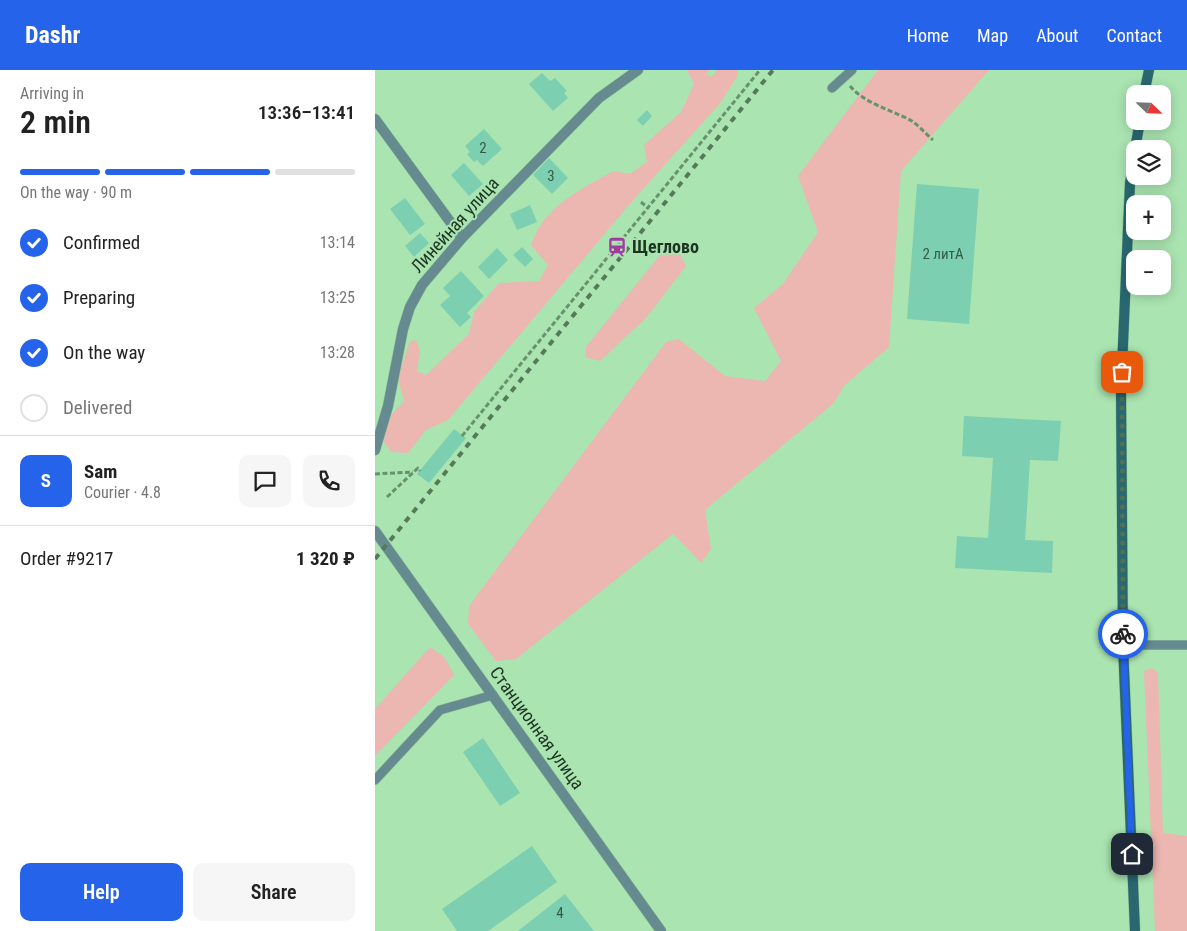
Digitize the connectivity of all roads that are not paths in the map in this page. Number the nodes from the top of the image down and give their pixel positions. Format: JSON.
{"nodes":[{"id":1,"x":638,"y":70,"type":"edge"},
{"id":2,"x":852,"y":70,"type":"edge"},
{"id":3,"x":1149,"y":70,"type":"edge"},
{"id":4,"x":1146,"y":85,"type":"edge"},
{"id":5,"x":833,"y":88,"type":"dead end"},
{"id":6,"x":375,"y":119,"type":"edge"},
{"id":7,"x":1130,"y":185,"type":"edge"},
{"id":8,"x":462,"y":238,"type":"junction"},
{"id":9,"x":375,"y":450,"type":"edge"},
{"id":10,"x":375,"y":531,"type":"edge"},
{"id":11,"x":1123,"y":645,"type":"junction"},
{"id":12,"x":1187,"y":645,"type":"edge"},
{"id":13,"x":493,"y":695,"type":"junction"},
{"id":14,"x":375,"y":780,"type":"edge"},
{"id":15,"x":661,"y":931,"type":"edge"},
{"id":16,"x":1135,"y":931,"type":"edge"}],
"edges":[{"from":1,"to":8,"type":"street","name":"Линейная улица"},
{"from":2,"to":5,"type":"lane"},
{"from":3,"to":4,"type":"street"},
{"from":6,"to":8,"type":"street"},
{"from":7,"to":11,"type":"street"},
{"from":8,"to":9,"type":"street","name":"Линейная улица"},
{"from":10,"to":13,"type":"street","name":"Станционная улица"},
{"from":11,"to":12,"type":"lane"},
{"from":11,"to":16,"type":"street"},
{"from":13,"to":14,"type":"lane"},
{"from":13,"to":15,"type":"street","name":"Станционная улица"}]}
